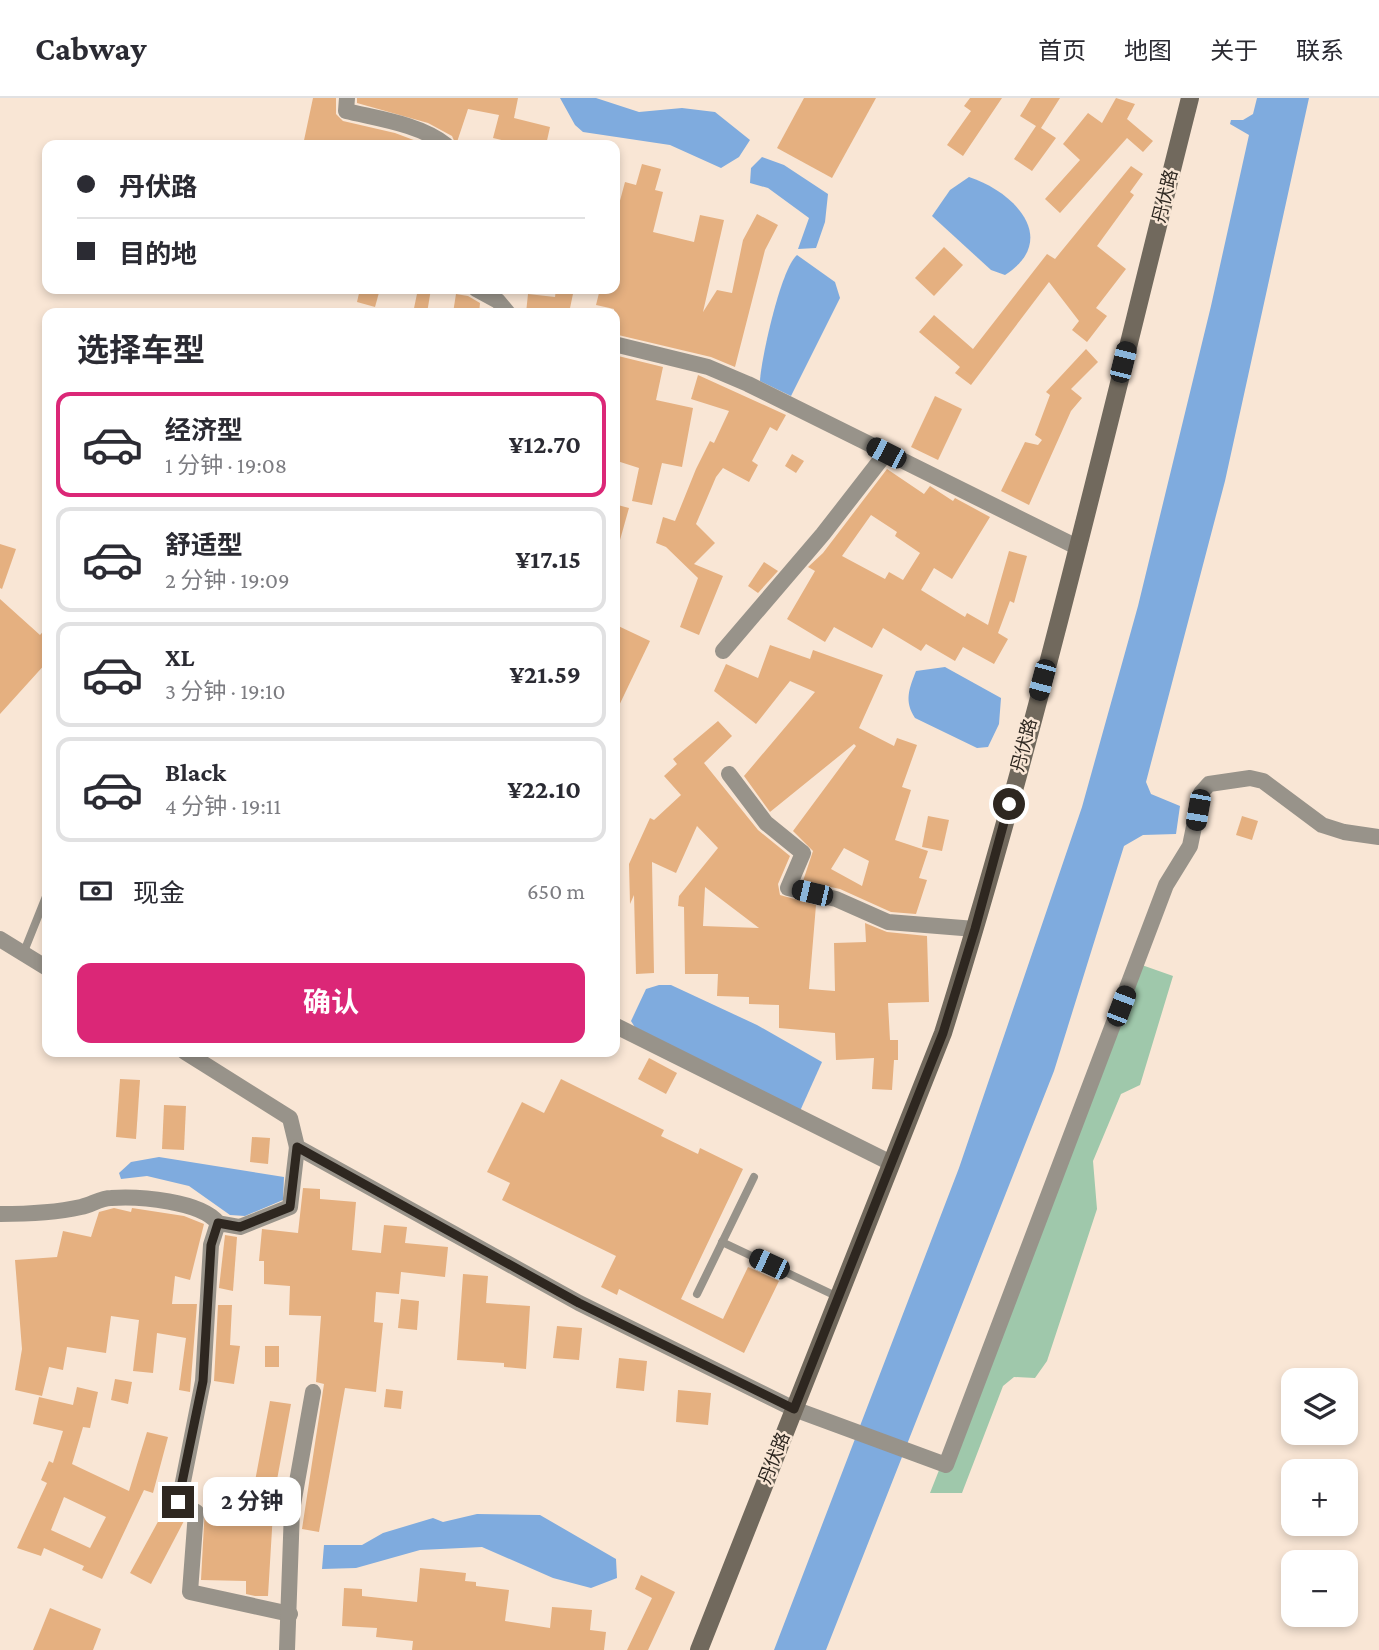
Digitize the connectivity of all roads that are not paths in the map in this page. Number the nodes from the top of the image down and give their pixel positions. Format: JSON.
{"nodes":[{"id":1,"x":347,"y":98,"type":"edge"},
{"id":2,"x":1190,"y":98,"type":"edge"},
{"id":3,"x":436,"y":140,"type":"edge"},
{"id":4,"x":485,"y":294,"type":"edge"},
{"id":5,"x":504,"y":308,"type":"edge"},
{"id":6,"x":620,"y":345,"type":"edge"},
{"id":7,"x":886,"y":453,"type":"junction"},
{"id":8,"x":1077,"y":547,"type":"junction"},
{"id":9,"x":723,"y":651,"type":"dead end"},
{"id":10,"x":729,"y":774,"type":"dead end"},
{"id":11,"x":1379,"y":837,"type":"edge"},
{"id":12,"x":42,"y":906,"type":"edge"},
{"id":13,"x":975,"y":929,"type":"junction"},
{"id":14,"x":0,"y":939,"type":"edge"},
{"id":15,"x":23,"y":954,"type":"junction"},
{"id":16,"x":42,"y":965,"type":"edge"},
{"id":17,"x":620,"y":1028,"type":"edge"},
{"id":18,"x":196,"y":1057,"type":"edge"},
{"id":19,"x":297,"y":1147,"type":"junction"},
{"id":20,"x":891,"y":1163,"type":"junction"},
{"id":21,"x":754,"y":1177,"type":"dead end"},
{"id":22,"x":0,"y":1214,"type":"edge"},
{"id":23,"x":218,"y":1223,"type":"junction"},
{"id":24,"x":722,"y":1242,"type":"junction"},
{"id":25,"x":697,"y":1294,"type":"dead end"},
{"id":26,"x":838,"y":1297,"type":"junction"},
{"id":27,"x":313,"y":1392,"type":"dead end"},
{"id":28,"x":794,"y":1409,"type":"junction"},
{"id":29,"x":290,"y":1614,"type":"junction"},
{"id":30,"x":288,"y":1650,"type":"edge"},
{"id":31,"x":699,"y":1650,"type":"edge"}],
"edges":[{"from":1,"to":3,"type":"street"},
{"from":2,"to":8,"type":"main road","name":"丹伏路"},
{"from":4,"to":5,"type":"street"},
{"from":6,"to":7,"type":"street"},
{"from":7,"to":8,"type":"street"},
{"from":7,"to":9,"type":"street"},
{"from":8,"to":13,"type":"main road","name":"丹伏路"},
{"from":10,"to":13,"type":"street"},
{"from":11,"to":28,"type":"street"},
{"from":12,"to":15,"type":"lane"},
{"from":13,"to":20,"type":"main road","name":"丹伏路"},
{"from":14,"to":15,"type":"street"},
{"from":15,"to":16,"type":"street"},
{"from":17,"to":20,"type":"street"},
{"from":18,"to":19,"type":"street"},
{"from":19,"to":23,"type":"street"},
{"from":19,"to":28,"type":"street"},
{"from":20,"to":26,"type":"main road","name":"丹伏路"},
{"from":21,"to":24,"type":"lane"},
{"from":22,"to":23,"type":"street"},
{"from":23,"to":29,"type":"street"},
{"from":24,"to":25,"type":"lane"},
{"from":24,"to":26,"type":"lane"},
{"from":26,"to":28,"type":"main road","name":"丹伏路"},
{"from":27,"to":29,"type":"street"},
{"from":28,"to":31,"type":"main road","name":"丹伏路"},
{"from":29,"to":30,"type":"street"}]}
